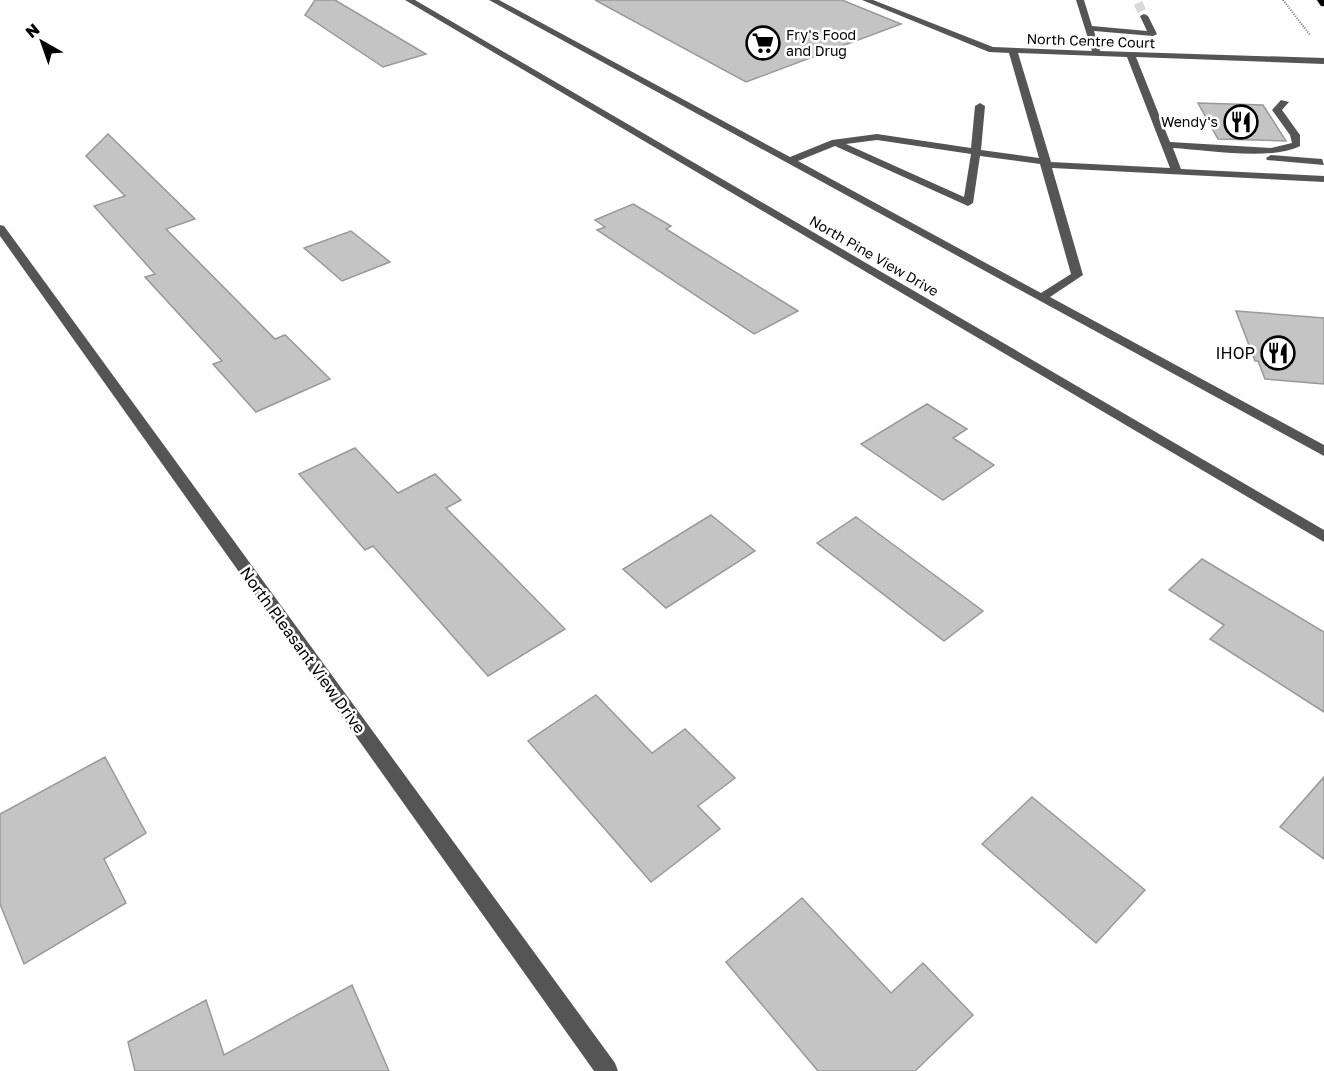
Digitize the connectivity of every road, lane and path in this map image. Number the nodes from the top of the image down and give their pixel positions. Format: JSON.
{"nodes":[{"id":1,"x":410,"y":0,"type":"edge"},
{"id":2,"x":493,"y":0,"type":"edge"},
{"id":3,"x":866,"y":0,"type":"edge"},
{"id":4,"x":1080,"y":0,"type":"edge"},
{"id":5,"x":1283,"y":0,"type":"edge"},
{"id":6,"x":1321,"y":0,"type":"edge"},
{"id":7,"x":1324,"y":4,"type":"edge"},
{"id":8,"x":1144,"y":16,"type":"tunnel mouth"},
{"id":9,"x":1089,"y":28,"type":"junction"},
{"id":10,"x":1314,"y":41,"type":"dead end"},
{"id":11,"x":1013,"y":51,"type":"junction"},
{"id":12,"x":1097,"y":54,"type":"junction"},
{"id":13,"x":1131,"y":56,"type":"junction"},
{"id":14,"x":1324,"y":61,"type":"edge"},
{"id":15,"x":1284,"y":102,"type":"dead end"},
{"id":16,"x":980,"y":106,"type":"dead end"},
{"id":17,"x":835,"y":142,"type":"junction"},
{"id":18,"x":1167,"y":148,"type":"junction"},
{"id":19,"x":976,"y":152,"type":"junction"},
{"id":20,"x":790,"y":161,"type":"junction"},
{"id":21,"x":1322,"y":162,"type":"dead end"},
{"id":22,"x":1047,"y":164,"type":"junction"},
{"id":23,"x":1177,"y":172,"type":"junction"},
{"id":24,"x":1324,"y":179,"type":"edge"},
{"id":25,"x":0,"y":228,"type":"edge"},
{"id":26,"x":1041,"y":298,"type":"junction"},
{"id":27,"x":1324,"y":451,"type":"edge"},
{"id":28,"x":1324,"y":537,"type":"edge"},
{"id":29,"x":607,"y":1071,"type":"edge"}],
"edges":[{"from":1,"to":28,"type":"street","name":"North Pine View Drive"},
{"from":2,"to":20,"type":"street"},
{"from":3,"to":11,"type":"street","name":"North Centre Court"},
{"from":4,"to":9,"type":"street"},
{"from":5,"to":10,"type":"path"},
{"from":6,"to":7,"type":"main road"},
{"from":8,"to":9,"type":"street"},
{"from":9,"to":12,"type":"street"},
{"from":11,"to":12,"type":"street","name":"North Centre Court"},
{"from":11,"to":22,"type":"street"},
{"from":12,"to":13,"type":"street","name":"North Centre Court"},
{"from":13,"to":14,"type":"street","name":"North Centre Court"},
{"from":13,"to":18,"type":"street"},
{"from":15,"to":18,"type":"street"},
{"from":16,"to":19,"type":"street"},
{"from":17,"to":19,"type":"street"},
{"from":17,"to":19,"type":"street"},
{"from":17,"to":20,"type":"street"},
{"from":18,"to":21,"type":"street"},
{"from":18,"to":23,"type":"street"},
{"from":19,"to":22,"type":"street"},
{"from":20,"to":26,"type":"street"},
{"from":22,"to":23,"type":"street"},
{"from":22,"to":26,"type":"street"},
{"from":23,"to":24,"type":"street"},
{"from":25,"to":29,"type":"street","name":"North Pleasant View Drive"},
{"from":26,"to":27,"type":"street"}]}
